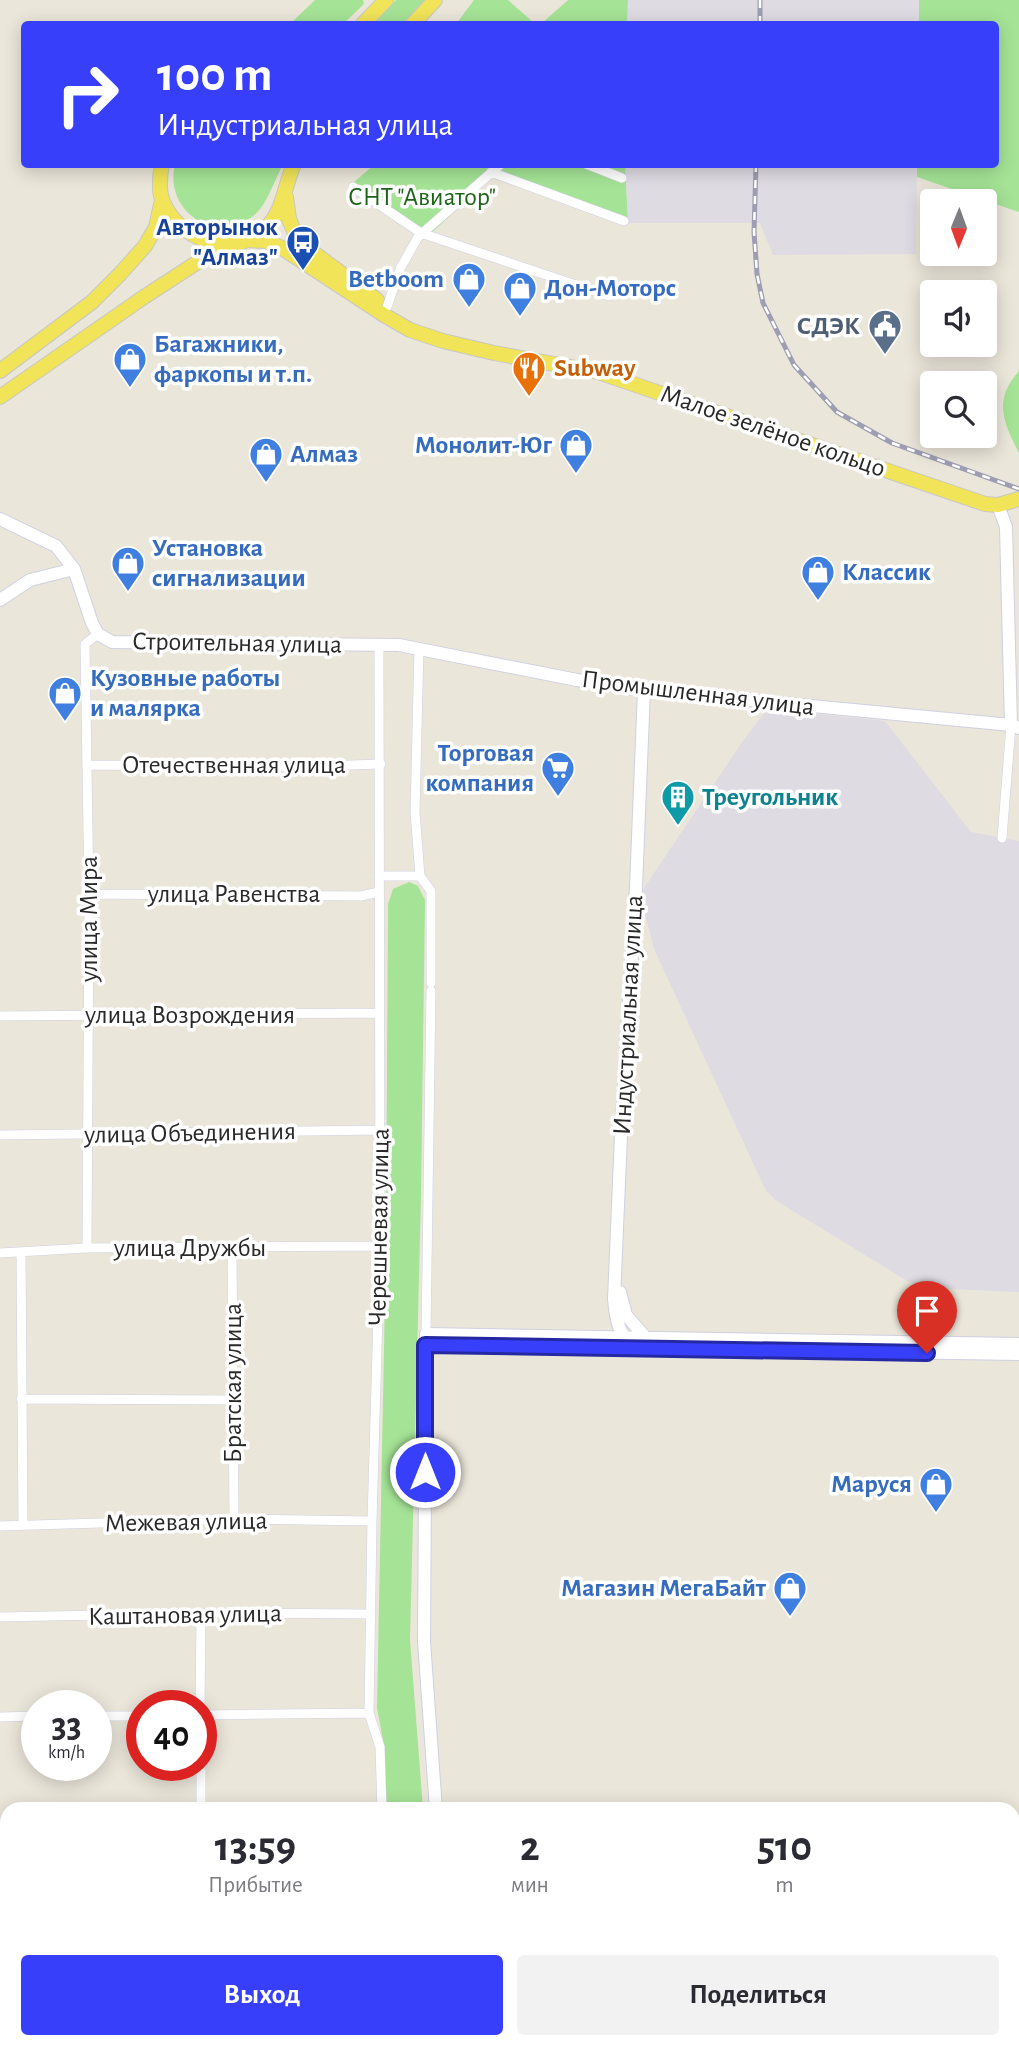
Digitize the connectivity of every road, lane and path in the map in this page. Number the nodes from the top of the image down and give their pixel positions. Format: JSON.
{"nodes":[{"id":1,"x":386,"y":0,"type":"edge"},
{"id":2,"x":435,"y":0,"type":"edge"},
{"id":3,"x":366,"y":21,"type":"edge"},
{"id":4,"x":416,"y":21,"type":"edge"},
{"id":5,"x":161,"y":168,"type":"edge"},
{"id":6,"x":293,"y":168,"type":"edge"},
{"id":7,"x":497,"y":168,"type":"edge"},
{"id":8,"x":596,"y":168,"type":"edge"},
{"id":9,"x":491,"y":173,"type":"junction"},
{"id":10,"x":622,"y":178,"type":"dead end"},
{"id":11,"x":353,"y":187,"type":"dead end"},
{"id":12,"x":285,"y":194,"type":"junction"},
{"id":13,"x":162,"y":200,"type":"junction"},
{"id":14,"x":624,"y":221,"type":"dead end"},
{"id":15,"x":421,"y":233,"type":"junction"},
{"id":16,"x":246,"y":240,"type":"junction"},
{"id":17,"x":224,"y":245,"type":"junction"},
{"id":18,"x":609,"y":296,"type":"dead end"},
{"id":19,"x":387,"y":307,"type":"junction"},
{"id":20,"x":443,"y":341,"type":"junction"},
{"id":21,"x":0,"y":371,"type":"edge"},
{"id":22,"x":0,"y":397,"type":"edge"},
{"id":23,"x":1019,"y":499,"type":"edge"},
{"id":24,"x":998,"y":505,"type":"junction"},
{"id":25,"x":0,"y":519,"type":"edge"},
{"id":26,"x":74,"y":569,"type":"junction"},
{"id":27,"x":0,"y":600,"type":"edge"},
{"id":28,"x":98,"y":634,"type":"junction"},
{"id":29,"x":379,"y":643,"type":"junction"},
{"id":30,"x":419,"y":648,"type":"junction"},
{"id":31,"x":643,"y":690,"type":"junction"},
{"id":32,"x":1015,"y":727,"type":"edge"},
{"id":33,"x":381,"y":764,"type":"junction"},
{"id":34,"x":87,"y":765,"type":"junction"},
{"id":35,"x":1002,"y":838,"type":"dead end"},
{"id":36,"x":379,"y":876,"type":"junction"},
{"id":37,"x":421,"y":876,"type":"junction"},
{"id":38,"x":379,"y":892,"type":"junction"},
{"id":39,"x":89,"y":894,"type":"junction"},
{"id":40,"x":379,"y":1013,"type":"junction"},
{"id":41,"x":0,"y":1016,"type":"edge"},
{"id":42,"x":89,"y":1016,"type":"junction"},
{"id":43,"x":380,"y":1130,"type":"junction"},
{"id":44,"x":89,"y":1133,"type":"junction"},
{"id":45,"x":0,"y":1135,"type":"edge"},
{"id":46,"x":380,"y":1246,"type":"junction"},
{"id":47,"x":232,"y":1247,"type":"junction"},
{"id":48,"x":87,"y":1248,"type":"junction"},
{"id":49,"x":616,"y":1250,"type":"junction"},
{"id":50,"x":0,"y":1253,"type":"edge"},
{"id":51,"x":21,"y":1253,"type":"junction"},
{"id":52,"x":624,"y":1338,"type":"junction"},
{"id":53,"x":425,"y":1340,"type":"junction"},
{"id":54,"x":642,"y":1344,"type":"junction"},
{"id":55,"x":1019,"y":1344,"type":"edge"},
{"id":56,"x":857,"y":1347,"type":"junction"},
{"id":57,"x":1019,"y":1354,"type":"edge"},
{"id":58,"x":21,"y":1399,"type":"junction"},
{"id":59,"x":232,"y":1400,"type":"junction"},
{"id":60,"x":234,"y":1519,"type":"junction"},
{"id":61,"x":372,"y":1521,"type":"junction"},
{"id":62,"x":23,"y":1525,"type":"junction"},
{"id":63,"x":0,"y":1526,"type":"edge"},
{"id":64,"x":201,"y":1613,"type":"junction"},
{"id":65,"x":370,"y":1614,"type":"junction"},
{"id":66,"x":0,"y":1617,"type":"edge"},
{"id":67,"x":200,"y":1690,"type":"edge"},
{"id":68,"x":369,"y":1713,"type":"junction"},
{"id":69,"x":21,"y":1716,"type":"edge"},
{"id":70,"x":217,"y":1716,"type":"edge"},
{"id":71,"x":0,"y":1717,"type":"edge"},
{"id":72,"x":201,"y":1781,"type":"edge"},
{"id":73,"x":201,"y":1802,"type":"edge"},
{"id":74,"x":382,"y":1802,"type":"edge"},
{"id":75,"x":435,"y":1802,"type":"edge"}],
"edges":[{"from":1,"to":3,"type":"main road"},
{"from":2,"to":4,"type":"main road"},
{"from":5,"to":13,"type":"main road"},
{"from":6,"to":12,"type":"main road"},
{"from":7,"to":9,"type":"street"},
{"from":8,"to":10,"type":"street"},
{"from":9,"to":14,"type":"street"},
{"from":9,"to":15,"type":"street"},
{"from":11,"to":15,"type":"street"},
{"from":12,"to":16,"type":"main road"},
{"from":12,"to":19,"type":"main road","name":"Малое зелёное кольцо"},
{"from":13,"to":17,"type":"main road"},
{"from":13,"to":21,"type":"main road"},
{"from":15,"to":18,"type":"street"},
{"from":15,"to":19,"type":"street"},
{"from":16,"to":17,"type":"main road"},
{"from":16,"to":20,"type":"main road","name":"Малое зелёное кольцо"},
{"from":17,"to":22,"type":"main road"},
{"from":19,"to":20,"type":"main road","name":"Малое зелёное кольцо"},
{"from":20,"to":24,"type":"main road","name":"Малое зелёное кольцо"},
{"from":23,"to":24,"type":"main road","name":"Малое зелёное кольцо"},
{"from":24,"to":32,"type":"street"},
{"from":25,"to":26,"type":"street"},
{"from":26,"to":27,"type":"street"},
{"from":26,"to":28,"type":"street"},
{"from":28,"to":29,"type":"street","name":"Строительная улица"},
{"from":28,"to":34,"type":"street","name":"улица Мира"},
{"from":29,"to":30,"type":"street","name":"Промышленная улица"},
{"from":29,"to":33,"type":"street","name":"Черешневая улица"},
{"from":30,"to":31,"type":"street","name":"Промышленная улица"},
{"from":30,"to":37,"type":"street"},
{"from":31,"to":32,"type":"street","name":"Промышленная улица"},
{"from":31,"to":49,"type":"street","name":"Индустриальная улица"},
{"from":32,"to":35,"type":"street"},
{"from":33,"to":34,"type":"street","name":"Отечественная улица"},
{"from":33,"to":36,"type":"street","name":"Черешневая улица"},
{"from":34,"to":39,"type":"street","name":"улица Мира"},
{"from":36,"to":37,"type":"street"},
{"from":36,"to":38,"type":"street","name":"Черешневая улица"},
{"from":37,"to":53,"type":"street"},
{"from":38,"to":39,"type":"street","name":"улица Равенства"},
{"from":38,"to":40,"type":"street","name":"Черешневая улица"},
{"from":39,"to":42,"type":"street","name":"улица Мира"},
{"from":40,"to":42,"type":"street","name":"улица Возрождения"},
{"from":40,"to":43,"type":"street","name":"Черешневая улица"},
{"from":41,"to":42,"type":"street","name":"улица Возрождения"},
{"from":42,"to":44,"type":"street","name":"улица Мира"},
{"from":43,"to":44,"type":"street","name":"улица Объединения"},
{"from":43,"to":46,"type":"street","name":"Черешневая улица"},
{"from":44,"to":45,"type":"street","name":"улица Объединения"},
{"from":44,"to":48,"type":"street","name":"улица Мира"},
{"from":46,"to":47,"type":"street","name":"улица Дружбы"},
{"from":46,"to":61,"type":"street","name":"Черешневая улица"},
{"from":47,"to":48,"type":"street","name":"улица Дружбы"},
{"from":47,"to":59,"type":"street","name":"Братская улица"},
{"from":48,"to":51,"type":"street","name":"улица Дружбы"},
{"from":49,"to":52,"type":"street","name":"Индустриальная улица"},
{"from":49,"to":54,"type":"street"},
{"from":50,"to":51,"type":"street","name":"улица Дружбы"},
{"from":51,"to":58,"type":"street"},
{"from":52,"to":53,"type":"street"},
{"from":52,"to":54,"type":"street"},
{"from":53,"to":54,"type":"street"},
{"from":53,"to":75,"type":"street"},
{"from":54,"to":56,"type":"street"},
{"from":55,"to":56,"type":"street"},
{"from":56,"to":57,"type":"street"},
{"from":58,"to":59,"type":"street"},
{"from":58,"to":62,"type":"street"},
{"from":59,"to":60,"type":"street","name":"Братская улица"},
{"from":60,"to":61,"type":"street","name":"Межевая улица"},
{"from":60,"to":62,"type":"street","name":"Межевая улица"},
{"from":61,"to":65,"type":"street","name":"Черешневая улица"},
{"from":62,"to":63,"type":"street","name":"Межевая улица"},
{"from":64,"to":65,"type":"street","name":"Каштановая улица"},
{"from":64,"to":66,"type":"street","name":"Каштановая улица"},
{"from":64,"to":67,"type":"street"},
{"from":65,"to":68,"type":"street","name":"Черешневая улица"},
{"from":68,"to":70,"type":"street"},
{"from":68,"to":74,"type":"street","name":"Черешневая улица"},
{"from":69,"to":71,"type":"street"},
{"from":72,"to":73,"type":"street"}]}
